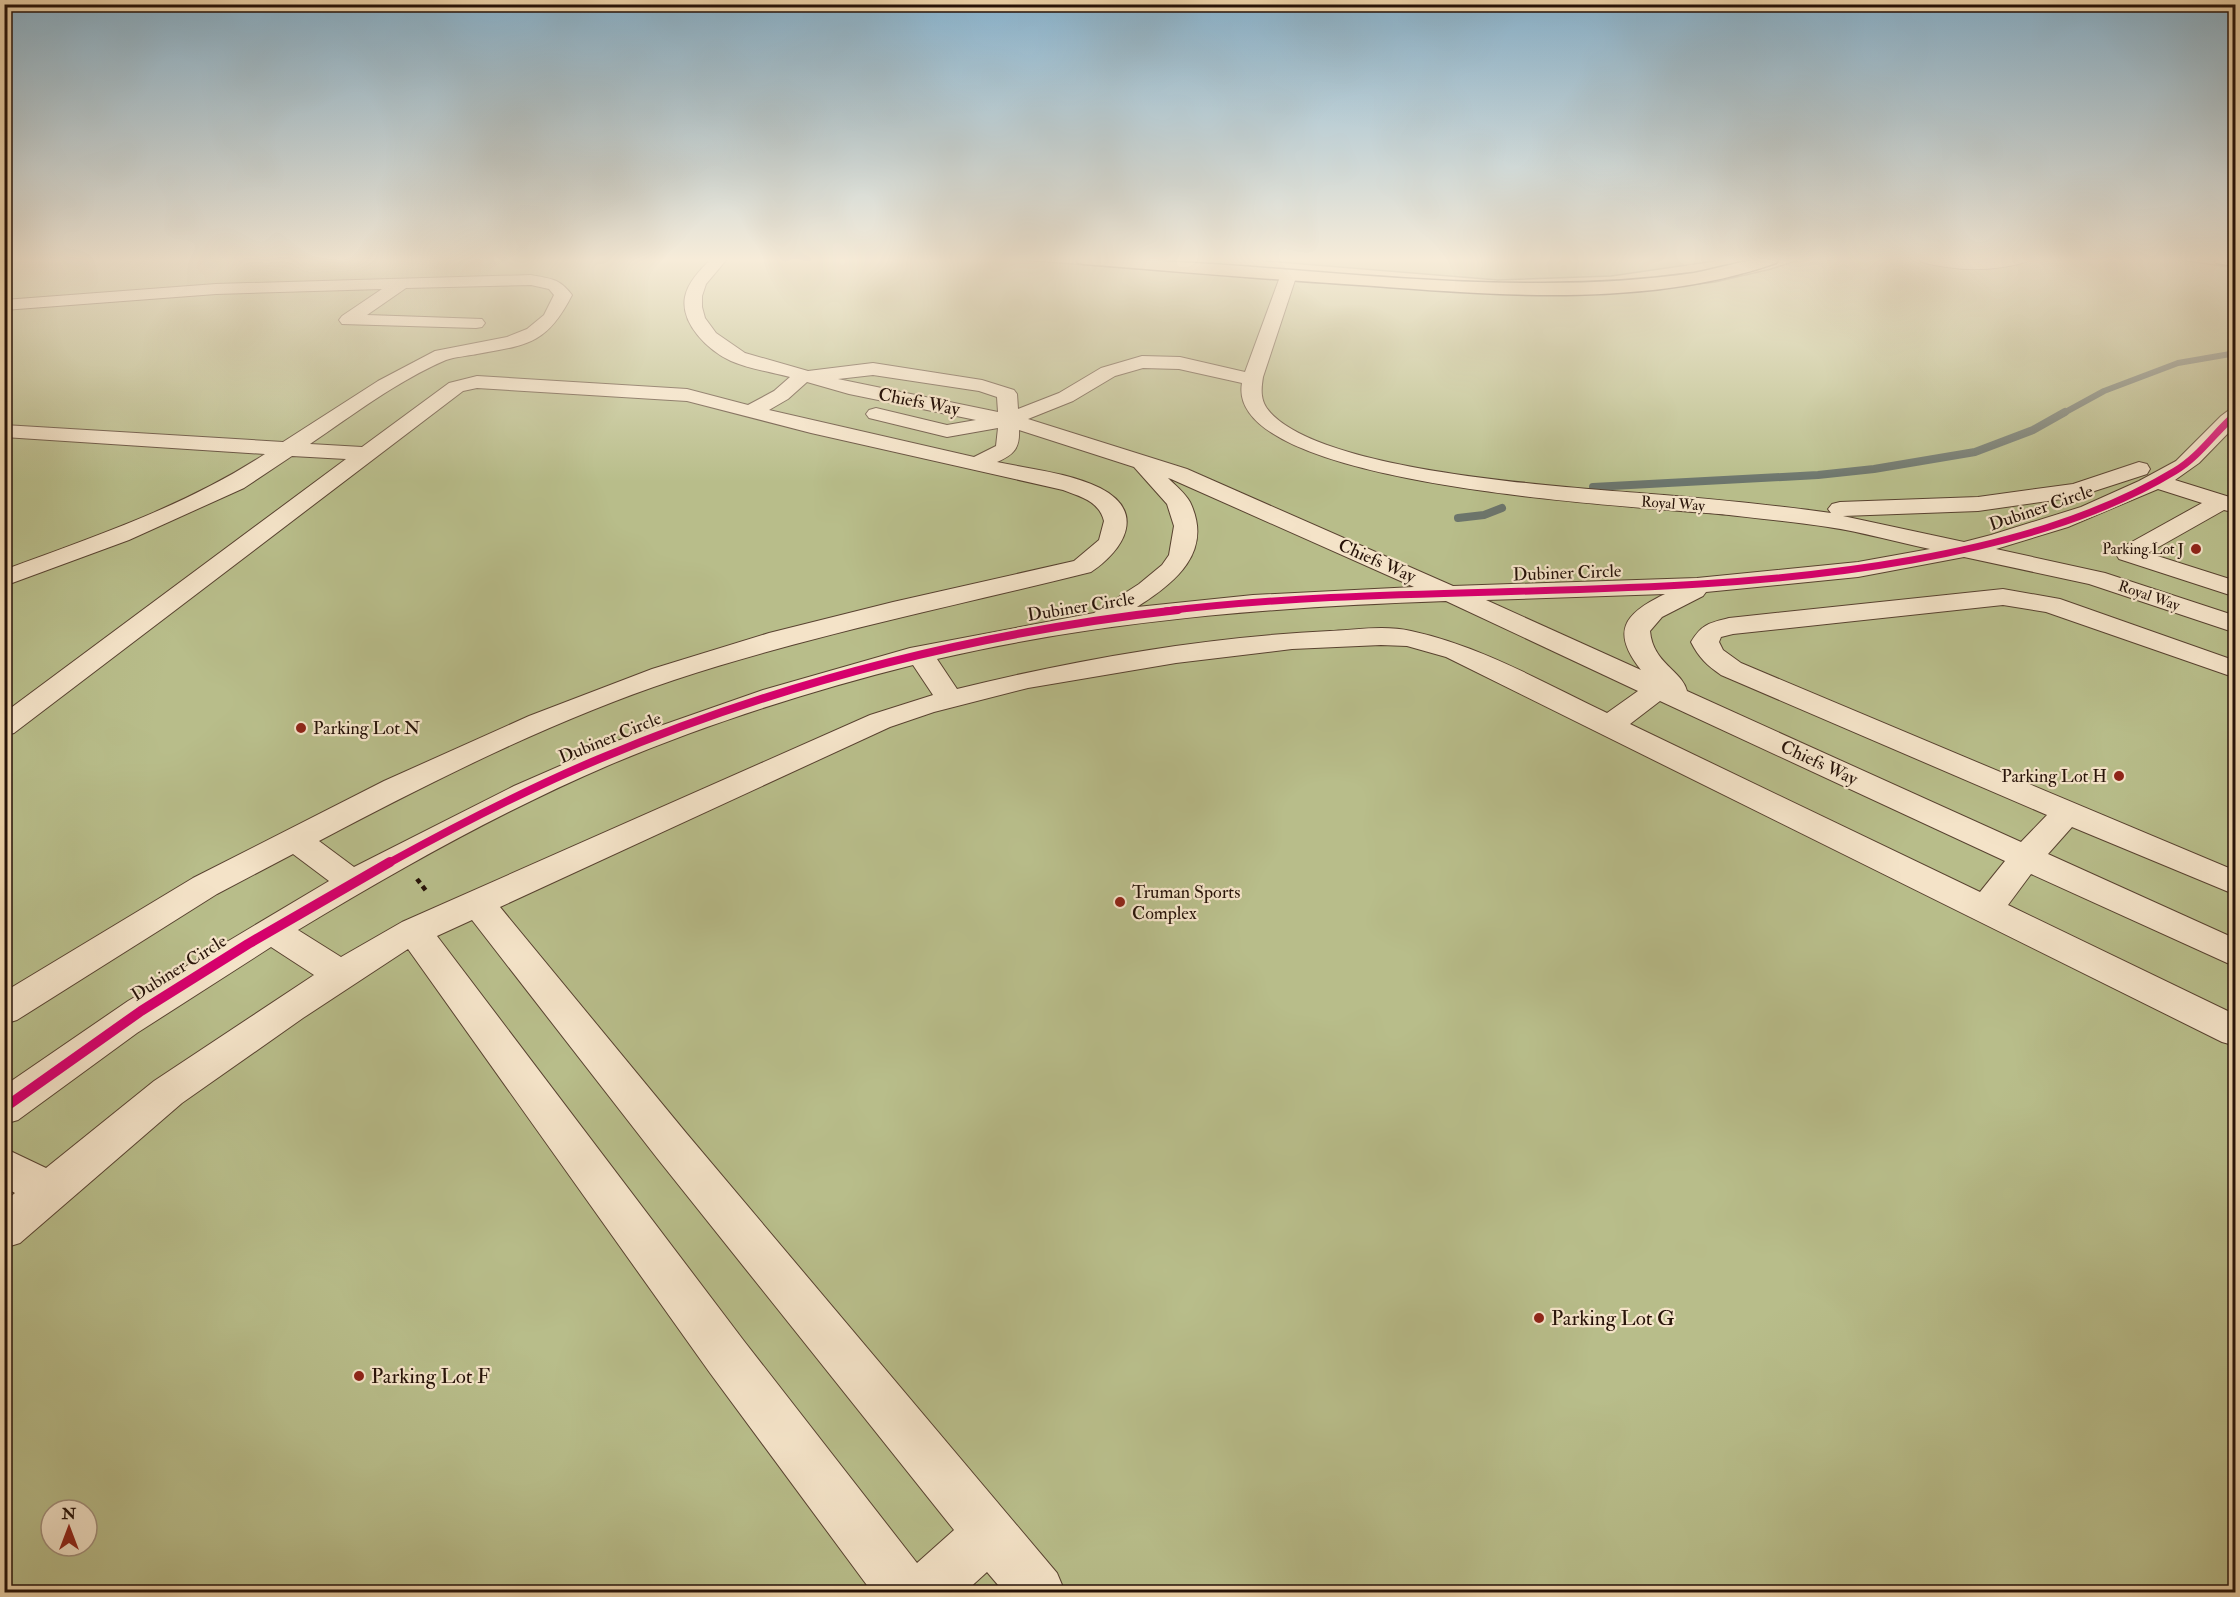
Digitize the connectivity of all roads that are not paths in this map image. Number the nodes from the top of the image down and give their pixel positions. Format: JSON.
{"nodes":[{"id":1,"x":532,"y":334,"type":"edge"},
{"id":2,"x":706,"y":334,"type":"edge"},
{"id":3,"x":1269,"y":334,"type":"edge"},
{"id":4,"x":802,"y":377,"type":"junction"},
{"id":5,"x":398,"y":378,"type":"junction"},
{"id":6,"x":1253,"y":379,"type":"junction"},
{"id":7,"x":456,"y":387,"type":"junction"},
{"id":8,"x":812,"y":399,"type":"dead end"},
{"id":9,"x":857,"y":410,"type":"dead end"},
{"id":10,"x":750,"y":412,"type":"junction"},
{"id":11,"x":2235,"y":414,"type":"edge"},
{"id":12,"x":1008,"y":420,"type":"junction"},
{"id":13,"x":4,"y":431,"type":"edge"},
{"id":14,"x":2227,"y":433,"type":"edge"},
{"id":15,"x":289,"y":449,"type":"junction"},
{"id":16,"x":367,"y":454,"type":"junction"},
{"id":17,"x":1139,"y":460,"type":"junction"},
{"id":18,"x":976,"y":464,"type":"junction"},
{"id":19,"x":2181,"y":467,"type":"junction"},
{"id":20,"x":2154,"y":481,"type":"junction"},
{"id":21,"x":2229,"y":504,"type":"edge"},
{"id":22,"x":1728,"y":508,"type":"junction"},
{"id":23,"x":2088,"y":512,"type":"junction"},
{"id":24,"x":1968,"y":549,"type":"junction"},
{"id":25,"x":2096,"y":578,"type":"junction"},
{"id":26,"x":4,"y":579,"type":"edge"},
{"id":27,"x":1712,"y":584,"type":"junction"},
{"id":28,"x":2235,"y":589,"type":"edge"},
{"id":29,"x":1453,"y":595,"type":"junction"},
{"id":30,"x":1138,"y":614,"type":"junction"},
{"id":31,"x":2232,"y":618,"type":"edge"},
{"id":32,"x":1098,"y":620,"type":"junction"},
{"id":33,"x":920,"y":654,"type":"junction"},
{"id":34,"x":2193,"y":655,"type":"junction"},
{"id":35,"x":1162,"y":657,"type":"junction"},
{"id":36,"x":2235,"y":670,"type":"edge"},
{"id":37,"x":1658,"y":689,"type":"junction"},
{"id":38,"x":950,"y":699,"type":"junction"},
{"id":39,"x":1688,"y":703,"type":"junction"},
{"id":40,"x":1609,"y":726,"type":"junction"},
{"id":41,"x":4,"y":727,"type":"edge"},
{"id":42,"x":2068,"y":812,"type":"junction"},
{"id":43,"x":295,"y":839,"type":"junction"},
{"id":44,"x":2025,"y":858,"type":"junction"},
{"id":45,"x":353,"y":883,"type":"junction"},
{"id":46,"x":2235,"y":884,"type":"edge"},
{"id":47,"x":478,"y":903,"type":"junction"},
{"id":48,"x":1985,"y":911,"type":"junction"},
{"id":49,"x":422,"y":914,"type":"junction"},
{"id":50,"x":272,"y":930,"type":"junction"},
{"id":51,"x":2235,"y":954,"type":"edge"},
{"id":52,"x":340,"y":974,"type":"junction"},
{"id":53,"x":4,"y":1010,"type":"edge"},
{"id":54,"x":2235,"y":1032,"type":"edge"},
{"id":55,"x":4,"y":1108,"type":"edge"},
{"id":56,"x":4,"y":1166,"type":"edge"},
{"id":57,"x":49,"y":1191,"type":"junction"},
{"id":58,"x":4,"y":1229,"type":"edge"},
{"id":59,"x":989,"y":1535,"type":"junction"},
{"id":60,"x":905,"y":1593,"type":"edge"},
{"id":61,"x":926,"y":1593,"type":"edge"},
{"id":62,"x":1038,"y":1593,"type":"edge"}],
"edges":[{"from":1,"to":5,"type":"street"},
{"from":2,"to":4,"type":"street","name":"Chiefs Way"},
{"from":3,"to":6,"type":"street","name":"Royal Way"},
{"from":4,"to":8,"type":"street"},
{"from":4,"to":10,"type":"street"},
{"from":4,"to":12,"type":"street","name":"Chiefs Way"},
{"from":5,"to":7,"type":"street"},
{"from":5,"to":15,"type":"street"},
{"from":6,"to":12,"type":"street"},
{"from":6,"to":22,"type":"street","name":"Royal Way"},
{"from":7,"to":10,"type":"street"},
{"from":7,"to":16,"type":"street"},
{"from":9,"to":12,"type":"street"},
{"from":10,"to":18,"type":"street"},
{"from":11,"to":14,"type":"street","name":"Dubiner Circle"},
{"from":12,"to":17,"type":"street","name":"Chiefs Way"},
{"from":12,"to":18,"type":"street"},
{"from":13,"to":15,"type":"street"},
{"from":14,"to":19,"type":"street","name":"Dubiner Circle"},
{"from":15,"to":16,"type":"street"},
{"from":15,"to":26,"type":"street"},
{"from":16,"to":41,"type":"street"},
{"from":17,"to":29,"type":"street","name":"Chiefs Way"},
{"from":17,"to":32,"type":"street"},
{"from":18,"to":43,"type":"street"},
{"from":19,"to":20,"type":"street","name":"Dubiner Circle"},
{"from":19,"to":22,"type":"street"},
{"from":20,"to":21,"type":"street"},
{"from":20,"to":23,"type":"street","name":"Dubiner Circle"},
{"from":21,"to":28,"type":"street"},
{"from":22,"to":24,"type":"street","name":"Royal Way"},
{"from":23,"to":24,"type":"street","name":"Dubiner Circle"},
{"from":23,"to":25,"type":"street"},
{"from":24,"to":25,"type":"street","name":"Royal Way"},
{"from":24,"to":27,"type":"street","name":"Dubiner Circle"},
{"from":25,"to":31,"type":"street","name":"Royal Way"},
{"from":27,"to":29,"type":"street","name":"Dubiner Circle"},
{"from":27,"to":39,"type":"street"},
{"from":29,"to":30,"type":"street","name":"Dubiner Circle"},
{"from":29,"to":37,"type":"street","name":"Chiefs Way"},
{"from":30,"to":32,"type":"street","name":"Dubiner Circle"},
{"from":30,"to":35,"type":"street"},
{"from":31,"to":34,"type":"street"},
{"from":32,"to":33,"type":"street","name":"Dubiner Circle"},
{"from":33,"to":38,"type":"street"},
{"from":33,"to":45,"type":"street","name":"Dubiner Circle"},
{"from":34,"to":36,"type":"street"},
{"from":34,"to":42,"type":"street"},
{"from":35,"to":38,"type":"street"},
{"from":35,"to":40,"type":"street"},
{"from":37,"to":39,"type":"street","name":"Chiefs Way"},
{"from":37,"to":40,"type":"street"},
{"from":38,"to":47,"type":"street"},
{"from":39,"to":44,"type":"street","name":"Chiefs Way"},
{"from":40,"to":48,"type":"street"},
{"from":42,"to":44,"type":"street"},
{"from":42,"to":46,"type":"street"},
{"from":43,"to":45,"type":"street"},
{"from":43,"to":53,"type":"street"},
{"from":44,"to":48,"type":"street"},
{"from":44,"to":51,"type":"street","name":"Chiefs Way"},
{"from":45,"to":50,"type":"street","name":"Dubiner Circle"},
{"from":47,"to":49,"type":"street"},
{"from":47,"to":59,"type":"street"},
{"from":48,"to":54,"type":"street"},
{"from":49,"to":52,"type":"street"},
{"from":49,"to":60,"type":"street"},
{"from":50,"to":52,"type":"street"},
{"from":50,"to":55,"type":"street","name":"Dubiner Circle"},
{"from":52,"to":57,"type":"street"},
{"from":56,"to":57,"type":"street"},
{"from":57,"to":58,"type":"street"},
{"from":59,"to":61,"type":"street"},
{"from":59,"to":62,"type":"street"}]}
